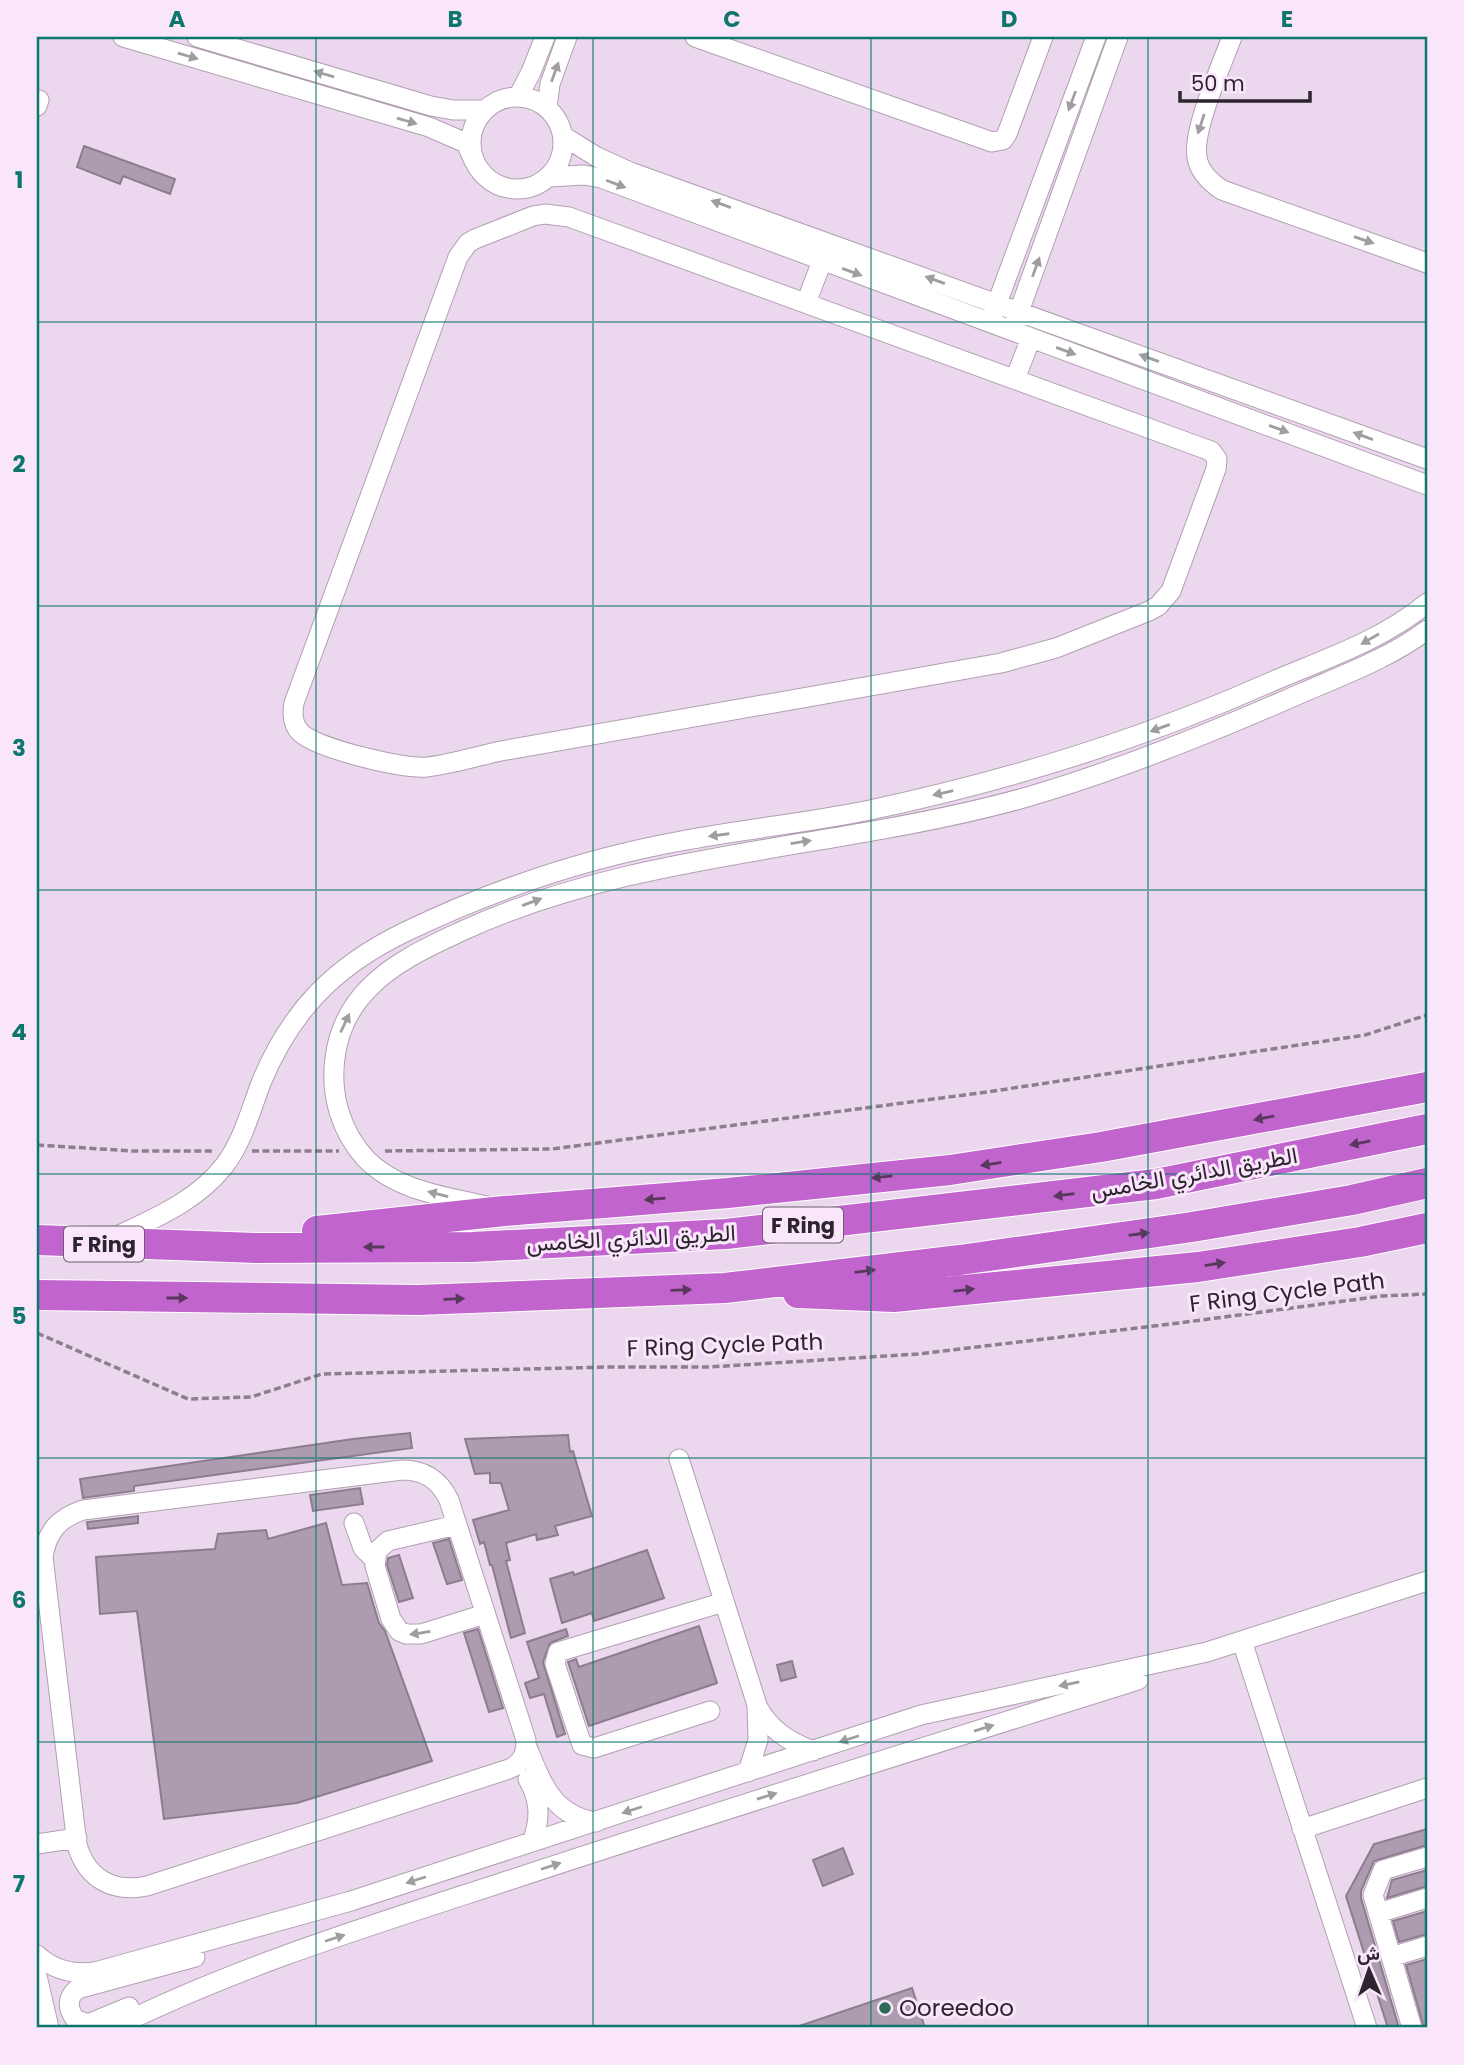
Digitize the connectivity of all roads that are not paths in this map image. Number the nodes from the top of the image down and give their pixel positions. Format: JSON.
{"nodes":[{"id":1,"x":123,"y":37,"type":"edge"},
{"id":2,"x":197,"y":37,"type":"edge"},
{"id":3,"x":545,"y":37,"type":"edge"},
{"id":4,"x":567,"y":37,"type":"edge"},
{"id":5,"x":695,"y":37,"type":"edge"},
{"id":6,"x":1043,"y":37,"type":"edge"},
{"id":7,"x":1096,"y":37,"type":"edge"},
{"id":8,"x":1118,"y":37,"type":"edge"},
{"id":9,"x":1232,"y":37,"type":"edge"},
{"id":10,"x":518,"y":97,"type":"junction"},
{"id":11,"x":547,"y":107,"type":"junction"},
{"id":12,"x":485,"y":110,"type":"junction"},
{"id":13,"x":563,"y":136,"type":"junction"},
{"id":14,"x":474,"y":161,"type":"junction"},
{"id":15,"x":549,"y":177,"type":"junction"},
{"id":16,"x":822,"y":261,"type":"junction"},
{"id":17,"x":1427,"y":263,"type":"edge"},
{"id":18,"x":997,"y":302,"type":"junction"},
{"id":19,"x":806,"y":303,"type":"junction"},
{"id":20,"x":1020,"y":311,"type":"junction"},
{"id":21,"x":989,"y":323,"type":"junction"},
{"id":22,"x":1012,"y":331,"type":"junction"},
{"id":23,"x":1031,"y":338,"type":"junction"},
{"id":24,"x":1015,"y":379,"type":"junction"},
{"id":25,"x":1427,"y":458,"type":"edge"},
{"id":26,"x":1427,"y":485,"type":"edge"},
{"id":27,"x":1427,"y":603,"type":"edge"},
{"id":28,"x":1427,"y":630,"type":"edge"},
{"id":29,"x":432,"y":920,"type":"junction"},
{"id":30,"x":442,"y":940,"type":"junction"},
{"id":31,"x":1427,"y":1087,"type":"edge"},
{"id":32,"x":1427,"y":1129,"type":"edge"},
{"id":33,"x":1427,"y":1183,"type":"edge"},
{"id":34,"x":504,"y":1211,"type":"junction"},
{"id":35,"x":1427,"y":1228,"type":"edge"},
{"id":36,"x":37,"y":1240,"type":"edge"},
{"id":37,"x":101,"y":1244,"type":"junction"},
{"id":38,"x":171,"y":1246,"type":"junction"},
{"id":39,"x":725,"y":1288,"type":"junction"},
{"id":40,"x":37,"y":1295,"type":"edge"},
{"id":41,"x":109,"y":1298,"type":"junction"},
{"id":42,"x":37,"y":1307,"type":"edge"},
{"id":43,"x":679,"y":1459,"type":"dead end"},
{"id":44,"x":354,"y":1523,"type":"dead end"},
{"id":45,"x":456,"y":1525,"type":"junction"},
{"id":46,"x":374,"y":1559,"type":"junction"},
{"id":47,"x":1427,"y":1581,"type":"edge"},
{"id":48,"x":724,"y":1602,"type":"junction"},
{"id":49,"x":485,"y":1614,"type":"junction"},
{"id":50,"x":43,"y":1617,"type":"edge"},
{"id":51,"x":1242,"y":1641,"type":"junction"},
{"id":52,"x":1207,"y":1652,"type":"junction"},
{"id":53,"x":757,"y":1705,"type":"junction"},
{"id":54,"x":710,"y":1711,"type":"dead end"},
{"id":55,"x":813,"y":1751,"type":"junction"},
{"id":56,"x":523,"y":1754,"type":"junction"},
{"id":57,"x":748,"y":1772,"type":"junction"},
{"id":58,"x":1427,"y":1788,"type":"edge"},
{"id":59,"x":596,"y":1822,"type":"junction"},
{"id":60,"x":1302,"y":1829,"type":"junction"},
{"id":61,"x":77,"y":1838,"type":"junction"},
{"id":62,"x":532,"y":1842,"type":"junction"},
{"id":63,"x":37,"y":1844,"type":"edge"},
{"id":64,"x":1427,"y":1857,"type":"edge"},
{"id":65,"x":1427,"y":1898,"type":"edge"},
{"id":66,"x":1378,"y":1913,"type":"junction"},
{"id":67,"x":297,"y":1917,"type":"junction"},
{"id":68,"x":1427,"y":1946,"type":"edge"},
{"id":69,"x":302,"y":1948,"type":"junction"},
{"id":70,"x":37,"y":1955,"type":"edge"},
{"id":71,"x":1391,"y":1957,"type":"junction"},
{"id":72,"x":37,"y":1976,"type":"edge"},
{"id":73,"x":49,"y":2028,"type":"edge"},
{"id":74,"x":113,"y":2028,"type":"edge"},
{"id":75,"x":1367,"y":2028,"type":"edge"},
{"id":76,"x":1412,"y":2028,"type":"edge"}],
"edges":[{"from":1,"to":14,"type":"street","one_way":true},
{"from":12,"to":2,"type":"street","one_way":true},
{"from":3,"to":10,"type":"street"},
{"from":11,"to":4,"type":"street","one_way":true},
{"from":5,"to":6,"type":"street"},
{"from":7,"to":18,"type":"street","one_way":true},
{"from":20,"to":8,"type":"street","one_way":true},
{"from":9,"to":17,"type":"street","one_way":true},
{"from":10,"to":11,"type":"street"},
{"from":10,"to":12,"type":"street"},
{"from":11,"to":13,"type":"street"},
{"from":12,"to":14,"type":"street"},
{"from":13,"to":15,"type":"street"},
{"from":18,"to":13,"type":"street","one_way":true},
{"from":14,"to":15,"type":"street"},
{"from":15,"to":16,"type":"street","one_way":true},
{"from":16,"to":19,"type":"street"},
{"from":16,"to":21,"type":"street","one_way":true},
{"from":18,"to":20,"type":"street"},
{"from":18,"to":21,"type":"street"},
{"from":19,"to":24,"type":"street"},
{"from":19,"to":24,"type":"street"},
{"from":20,"to":22,"type":"street"},
{"from":25,"to":20,"type":"street","one_way":true},
{"from":21,"to":22,"type":"street"},
{"from":22,"to":23,"type":"street"},
{"from":23,"to":24,"type":"street"},
{"from":23,"to":26,"type":"street","one_way":true},
{"from":27,"to":29,"type":"street","one_way":true},
{"from":30,"to":28,"type":"street","one_way":true},
{"from":29,"to":30,"type":"street"},
{"from":29,"to":37,"type":"street"},
{"from":34,"to":30,"type":"street","one_way":true},
{"from":31,"to":34,"type":"highway","one_way":true},
{"from":32,"to":38,"type":"highway","name":"الطريق الدائري الخامس","number":"F Ring","one_way":true},
{"from":39,"to":33,"type":"highway","number":"F Ring","one_way":true},
{"from":34,"to":38,"type":"highway"},
{"from":39,"to":35,"type":"highway","one_way":true},
{"from":36,"to":37,"type":"highway","name":"الطريق الدائري الخامس","number":"F Ring"},
{"from":37,"to":38,"type":"highway","name":"الطريق الدائري الخامس","number":"F Ring"},
{"from":41,"to":39,"type":"highway","number":"F Ring","one_way":true},
{"from":40,"to":41,"type":"highway","number":"F Ring"},
{"from":41,"to":42,"type":"street"},
{"from":43,"to":48,"type":"street"},
{"from":44,"to":46,"type":"street"},
{"from":45,"to":46,"type":"street"},
{"from":45,"to":49,"type":"street"},
{"from":45,"to":50,"type":"street"},
{"from":49,"to":46,"type":"street","one_way":true},
{"from":47,"to":51,"type":"street"},
{"from":48,"to":53,"type":"street"},
{"from":48,"to":54,"type":"street"},
{"from":49,"to":56,"type":"street"},
{"from":50,"to":61,"type":"street"},
{"from":51,"to":52,"type":"street"},
{"from":51,"to":60,"type":"street"},
{"from":52,"to":55,"type":"street","one_way":true},
{"from":69,"to":52,"type":"street","one_way":true},
{"from":53,"to":55,"type":"street"},
{"from":53,"to":57,"type":"street"},
{"from":55,"to":57,"type":"street"},
{"from":56,"to":59,"type":"street"},
{"from":56,"to":61,"type":"street"},
{"from":56,"to":62,"type":"street"},
{"from":57,"to":59,"type":"street","one_way":true},
{"from":58,"to":60,"type":"street"},
{"from":59,"to":62,"type":"street"},
{"from":60,"to":75,"type":"street"},
{"from":61,"to":63,"type":"street"},
{"from":62,"to":67,"type":"street","one_way":true},
{"from":64,"to":66,"type":"street"},
{"from":65,"to":66,"type":"street"},
{"from":66,"to":71,"type":"street"},
{"from":67,"to":69,"type":"street"},
{"from":67,"to":70,"type":"street"},
{"from":68,"to":71,"type":"street"},
{"from":69,"to":74,"type":"street"},
{"from":71,"to":76,"type":"street"},
{"from":72,"to":73,"type":"street"}]}
